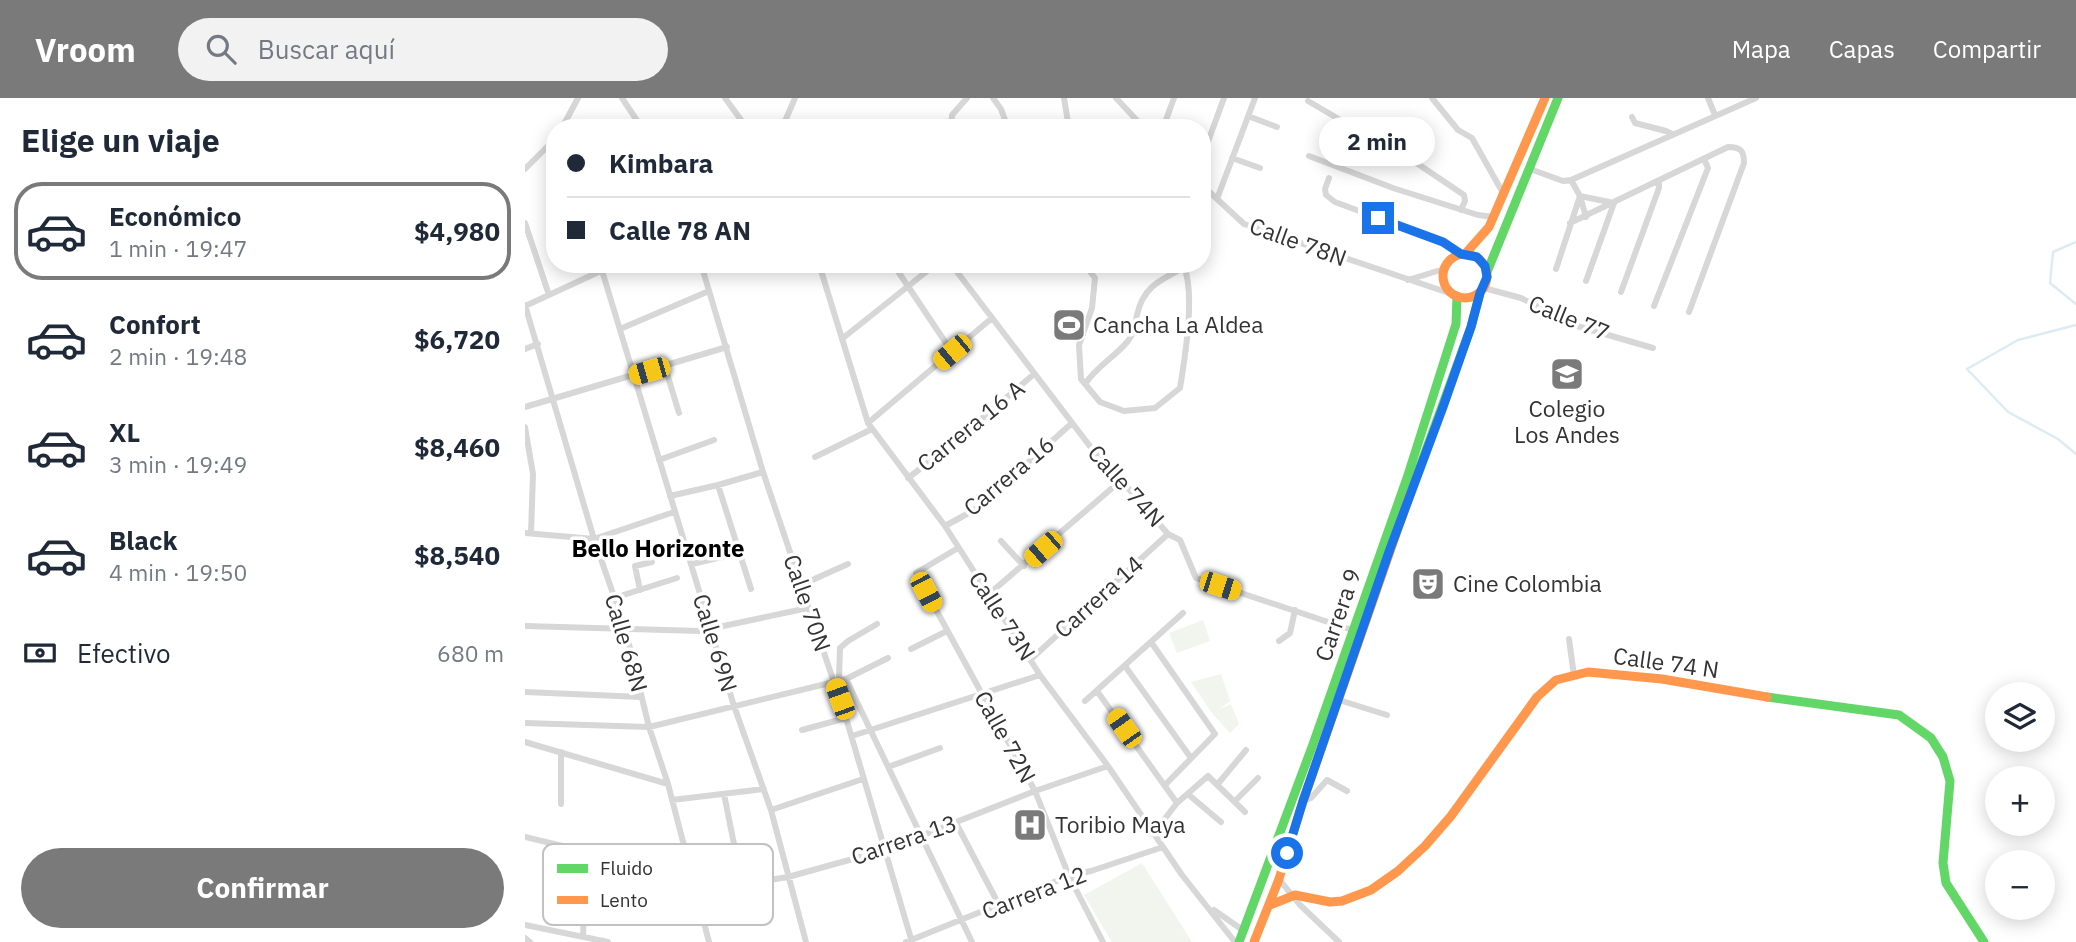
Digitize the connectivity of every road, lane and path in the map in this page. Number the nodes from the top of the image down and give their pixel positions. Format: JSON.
{"nodes":[{"id":1,"x":578,"y":98,"type":"edge"},
{"id":2,"x":622,"y":98,"type":"edge"},
{"id":3,"x":725,"y":98,"type":"edge"},
{"id":4,"x":795,"y":98,"type":"edge"},
{"id":5,"x":967,"y":98,"type":"edge"},
{"id":6,"x":993,"y":98,"type":"edge"},
{"id":7,"x":1000,"y":98,"type":"edge"},
{"id":8,"x":1064,"y":98,"type":"edge"},
{"id":9,"x":1115,"y":98,"type":"edge"},
{"id":10,"x":1174,"y":98,"type":"edge"},
{"id":11,"x":1224,"y":98,"type":"edge"},
{"id":12,"x":1255,"y":98,"type":"edge"},
{"id":13,"x":1432,"y":98,"type":"edge"},
{"id":14,"x":1545,"y":98,"type":"edge"},
{"id":15,"x":1558,"y":98,"type":"edge"},
{"id":16,"x":1708,"y":98,"type":"edge"},
{"id":17,"x":1756,"y":98,"type":"edge"},
{"id":18,"x":1308,"y":101,"type":"dead end"},
{"id":19,"x":1001,"y":109,"type":"junction"},
{"id":20,"x":1715,"y":115,"type":"junction"},
{"id":21,"x":1248,"y":116,"type":"junction"},
{"id":22,"x":1632,"y":117,"type":"dead end"},
{"id":23,"x":567,"y":119,"type":"edge"},
{"id":24,"x":636,"y":119,"type":"edge"},
{"id":25,"x":740,"y":119,"type":"edge"},
{"id":26,"x":786,"y":119,"type":"edge"},
{"id":27,"x":952,"y":119,"type":"edge"},
{"id":28,"x":1005,"y":119,"type":"edge"},
{"id":29,"x":1068,"y":119,"type":"edge"},
{"id":30,"x":1136,"y":119,"type":"edge"},
{"id":31,"x":1166,"y":119,"type":"edge"},
{"id":32,"x":1349,"y":125,"type":"junction"},
{"id":33,"x":1277,"y":127,"type":"dead end"},
{"id":34,"x":1211,"y":133,"type":"edge"},
{"id":35,"x":1672,"y":135,"type":"junction"},
{"id":36,"x":546,"y":148,"type":"edge"},
{"id":37,"x":1309,"y":156,"type":"dead end"},
{"id":38,"x":1232,"y":158,"type":"junction"},
{"id":39,"x":1703,"y":159,"type":"junction"},
{"id":40,"x":1337,"y":166,"type":"junction"},
{"id":41,"x":1260,"y":168,"type":"dead end"},
{"id":42,"x":525,"y":169,"type":"edge"},
{"id":43,"x":1530,"y":170,"type":"junction"},
{"id":44,"x":1329,"y":178,"type":"dead end"},
{"id":45,"x":1571,"y":180,"type":"junction"},
{"id":46,"x":1659,"y":181,"type":"junction"},
{"id":47,"x":1211,"y":193,"type":"edge"},
{"id":48,"x":1504,"y":195,"type":"junction"},
{"id":49,"x":1580,"y":196,"type":"junction"},
{"id":50,"x":1217,"y":199,"type":"junction"},
{"id":51,"x":1615,"y":203,"type":"junction"},
{"id":52,"x":1461,"y":210,"type":"junction"},
{"id":53,"x":1494,"y":217,"type":"junction"},
{"id":54,"x":1586,"y":217,"type":"junction"},
{"id":55,"x":525,"y":223,"type":"edge"},
{"id":56,"x":1570,"y":223,"type":"junction"},
{"id":57,"x":1463,"y":254,"type":"junction"},
{"id":58,"x":1444,"y":269,"type":"junction"},
{"id":59,"x":1556,"y":269,"type":"dead end"},
{"id":60,"x":1487,"y":272,"type":"junction"},
{"id":61,"x":592,"y":273,"type":"edge"},
{"id":62,"x":603,"y":273,"type":"edge"},
{"id":63,"x":704,"y":273,"type":"edge"},
{"id":64,"x":822,"y":273,"type":"edge"},
{"id":65,"x":899,"y":273,"type":"edge"},
{"id":66,"x":925,"y":273,"type":"edge"},
{"id":67,"x":958,"y":273,"type":"edge"},
{"id":68,"x":1091,"y":273,"type":"edge"},
{"id":69,"x":1171,"y":273,"type":"edge"},
{"id":70,"x":1185,"y":273,"type":"edge"},
{"id":71,"x":1406,"y":281,"type":"junction"},
{"id":72,"x":1586,"y":281,"type":"dead end"},
{"id":73,"x":908,"y":287,"type":"junction"},
{"id":74,"x":1482,"y":290,"type":"junction"},
{"id":75,"x":709,"y":291,"type":"junction"},
{"id":76,"x":1621,"y":292,"type":"dead end"},
{"id":77,"x":549,"y":295,"type":"junction"},
{"id":78,"x":1456,"y":296,"type":"junction"},
{"id":79,"x":525,"y":306,"type":"edge"},
{"id":80,"x":1654,"y":306,"type":"dead end"},
{"id":81,"x":1689,"y":312,"type":"dead end"},
{"id":82,"x":992,"y":318,"type":"junction"},
{"id":83,"x":620,"y":330,"type":"junction"},
{"id":84,"x":843,"y":338,"type":"junction"},
{"id":85,"x":538,"y":344,"type":"junction"},
{"id":86,"x":727,"y":347,"type":"junction"},
{"id":87,"x":1653,"y":348,"type":"dead end"},
{"id":88,"x":525,"y":349,"type":"edge"},
{"id":89,"x":952,"y":352,"type":"junction"},
{"id":90,"x":665,"y":367,"type":"junction"},
{"id":91,"x":1034,"y":374,"type":"junction"},
{"id":92,"x":634,"y":376,"type":"junction"},
{"id":93,"x":1085,"y":384,"type":"junction"},
{"id":94,"x":554,"y":399,"type":"junction"},
{"id":95,"x":525,"y":407,"type":"edge"},
{"id":96,"x":679,"y":413,"type":"dead end"},
{"id":97,"x":1072,"y":423,"type":"junction"},
{"id":98,"x":870,"y":426,"type":"junction"},
{"id":99,"x":525,"y":427,"type":"edge"},
{"id":100,"x":714,"y":440,"type":"dead end"},
{"id":101,"x":815,"y":457,"type":"dead end"},
{"id":102,"x":659,"y":460,"type":"junction"},
{"id":103,"x":763,"y":472,"type":"junction"},
{"id":104,"x":908,"y":478,"type":"junction"},
{"id":105,"x":1118,"y":483,"type":"junction"},
{"id":106,"x":718,"y":485,"type":"junction"},
{"id":107,"x":670,"y":496,"type":"junction"},
{"id":108,"x":674,"y":512,"type":"junction"},
{"id":109,"x":945,"y":526,"type":"junction"},
{"id":110,"x":528,"y":533,"type":"edge"},
{"id":111,"x":1168,"y":534,"type":"junction"},
{"id":112,"x":594,"y":538,"type":"junction"},
{"id":113,"x":1001,"y":541,"type":"dead end"},
{"id":114,"x":958,"y":548,"type":"junction"},
{"id":115,"x":739,"y":553,"type":"junction"},
{"id":116,"x":652,"y":562,"type":"dead end"},
{"id":117,"x":692,"y":564,"type":"junction"},
{"id":118,"x":848,"y":564,"type":"dead end"},
{"id":119,"x":1024,"y":566,"type":"junction"},
{"id":120,"x":916,"y":573,"type":"joint"},
{"id":121,"x":677,"y":578,"type":"dead end"},
{"id":122,"x":801,"y":585,"type":"junction"},
{"id":123,"x":751,"y":589,"type":"dead end"},
{"id":124,"x":640,"y":590,"type":"junction"},
{"id":125,"x":989,"y":594,"type":"junction"},
{"id":126,"x":614,"y":598,"type":"junction"},
{"id":127,"x":808,"y":608,"type":"junction"},
{"id":128,"x":1295,"y":610,"type":"junction"},
{"id":129,"x":1183,"y":613,"type":"dead end"},
{"id":130,"x":877,"y":624,"type":"dead end"},
{"id":131,"x":525,"y":626,"type":"edge"},
{"id":132,"x":625,"y":628,"type":"junction"},
{"id":133,"x":710,"y":629,"type":"junction"},
{"id":134,"x":1352,"y":630,"type":"junction"},
{"id":135,"x":947,"y":631,"type":"junction"},
{"id":136,"x":1569,"y":639,"type":"dead end"},
{"id":137,"x":1279,"y":641,"type":"dead end"},
{"id":138,"x":1151,"y":642,"type":"junction"},
{"id":139,"x":911,"y":649,"type":"dead end"},
{"id":140,"x":888,"y":658,"type":"dead end"},
{"id":141,"x":1030,"y":660,"type":"junction"},
{"id":142,"x":1125,"y":666,"type":"junction"},
{"id":143,"x":1040,"y":674,"type":"junction"},
{"id":144,"x":1574,"y":676,"type":"junction"},
{"id":145,"x":839,"y":680,"type":"junction"},
{"id":146,"x":1097,"y":691,"type":"junction"},
{"id":147,"x":525,"y":692,"type":"edge"},
{"id":148,"x":980,"y":694,"type":"junction"},
{"id":149,"x":641,"y":697,"type":"junction"},
{"id":150,"x":1339,"y":700,"type":"junction"},
{"id":151,"x":1086,"y":701,"type":"dead end"},
{"id":152,"x":734,"y":706,"type":"junction"},
{"id":153,"x":1387,"y":715,"type":"dead end"},
{"id":154,"x":846,"y":718,"type":"junction"},
{"id":155,"x":525,"y":723,"type":"edge"},
{"id":156,"x":649,"y":727,"type":"junction"},
{"id":157,"x":870,"y":729,"type":"junction"},
{"id":158,"x":802,"y":730,"type":"dead end"},
{"id":159,"x":852,"y":736,"type":"junction"},
{"id":160,"x":525,"y":741,"type":"edge"},
{"id":161,"x":940,"y":748,"type":"dead end"},
{"id":162,"x":1246,"y":750,"type":"dead end"},
{"id":163,"x":561,"y":752,"type":"junction"},
{"id":164,"x":1191,"y":758,"type":"junction"},
{"id":165,"x":1108,"y":766,"type":"junction"},
{"id":166,"x":888,"y":767,"type":"junction"},
{"id":167,"x":1258,"y":778,"type":"dead end"},
{"id":168,"x":863,"y":779,"type":"junction"},
{"id":169,"x":668,"y":784,"type":"junction"},
{"id":170,"x":1165,"y":785,"type":"junction"},
{"id":171,"x":1217,"y":785,"type":"junction"},
{"id":172,"x":764,"y":789,"type":"junction"},
{"id":173,"x":1035,"y":791,"type":"junction"},
{"id":174,"x":1347,"y":791,"type":"dead end"},
{"id":175,"x":724,"y":794,"type":"junction"},
{"id":176,"x":1189,"y":794,"type":"junction"},
{"id":177,"x":672,"y":800,"type":"junction"},
{"id":178,"x":1236,"y":800,"type":"junction"},
{"id":179,"x":1303,"y":801,"type":"junction"},
{"id":180,"x":1177,"y":803,"type":"junction"},
{"id":181,"x":561,"y":804,"type":"dead end"},
{"id":182,"x":771,"y":810,"type":"junction"},
{"id":183,"x":1245,"y":812,"type":"dead end"},
{"id":184,"x":1221,"y":822,"type":"dead end"},
{"id":185,"x":956,"y":823,"type":"junction"},
{"id":186,"x":1153,"y":834,"type":"junction"},
{"id":187,"x":920,"y":835,"type":"junction"},
{"id":188,"x":525,"y":836,"type":"edge"},
{"id":189,"x":557,"y":844,"type":"edge"},
{"id":190,"x":683,"y":844,"type":"edge"},
{"id":191,"x":734,"y":844,"type":"edge"},
{"id":192,"x":1163,"y":847,"type":"junction"},
{"id":193,"x":885,"y":850,"type":"junction"},
{"id":194,"x":1069,"y":876,"type":"junction"},
{"id":195,"x":788,"y":877,"type":"junction"},
{"id":196,"x":773,"y":879,"type":"edge"},
{"id":197,"x":1279,"y":879,"type":"junction"},
{"id":198,"x":1293,"y":895,"type":"junction"},
{"id":199,"x":1204,"y":903,"type":"junction"},
{"id":200,"x":999,"y":905,"type":"junction"},
{"id":201,"x":1270,"y":905,"type":"junction"},
{"id":202,"x":961,"y":920,"type":"junction"},
{"id":203,"x":525,"y":925,"type":"edge"},
{"id":204,"x":583,"y":925,"type":"edge"},
{"id":205,"x":704,"y":925,"type":"edge"},
{"id":206,"x":1244,"y":931,"type":"junction"},
{"id":207,"x":525,"y":937,"type":"edge"},
{"id":208,"x":583,"y":937,"type":"junction"},
{"id":209,"x":909,"y":941,"type":"edge"},
{"id":210,"x":530,"y":942,"type":"edge"},
{"id":211,"x":608,"y":942,"type":"edge"},
{"id":212,"x":709,"y":942,"type":"edge"},
{"id":213,"x":806,"y":942,"type":"edge"},
{"id":214,"x":972,"y":942,"type":"edge"},
{"id":215,"x":1103,"y":942,"type":"edge"},
{"id":216,"x":1237,"y":942,"type":"edge"},
{"id":217,"x":1247,"y":942,"type":"edge"},
{"id":218,"x":1254,"y":942,"type":"edge"},
{"id":219,"x":1339,"y":942,"type":"edge"},
{"id":220,"x":1985,"y":942,"type":"edge"}],
"edges":[{"from":1,"to":23,"type":"street"},
{"from":2,"to":24,"type":"street"},
{"from":3,"to":25,"type":"street"},
{"from":4,"to":26,"type":"street"},
{"from":5,"to":27,"type":"street"},
{"from":6,"to":19,"type":"street"},
{"from":7,"to":19,"type":"street"},
{"from":8,"to":29,"type":"street"},
{"from":9,"to":30,"type":"street"},
{"from":10,"to":31,"type":"street"},
{"from":11,"to":34,"type":"street"},
{"from":12,"to":21,"type":"street"},
{"from":13,"to":48,"type":"street"},
{"from":14,"to":48,"type":"main road"},
{"from":15,"to":43,"type":"main road"},
{"from":16,"to":20,"type":"street"},
{"from":17,"to":20,"type":"street"},
{"from":18,"to":32,"type":"street"},
{"from":19,"to":28,"type":"street"},
{"from":20,"to":35,"type":"street"},
{"from":21,"to":33,"type":"street"},
{"from":21,"to":38,"type":"street"},
{"from":22,"to":35,"type":"street"},
{"from":32,"to":40,"type":"street"},
{"from":32,"to":52,"type":"street"},
{"from":35,"to":45,"type":"street"},
{"from":36,"to":42,"type":"street"},
{"from":37,"to":40,"type":"street"},
{"from":38,"to":41,"type":"street"},
{"from":38,"to":50,"type":"street"},
{"from":39,"to":46,"type":"street"},
{"from":39,"to":80,"type":"street"},
{"from":39,"to":81,"type":"street"},
{"from":40,"to":52,"type":"street"},
{"from":43,"to":45,"type":"street"},
{"from":43,"to":60,"type":"main road"},
{"from":44,"to":57,"type":"street"},
{"from":45,"to":49,"type":"street"},
{"from":46,"to":51,"type":"street"},
{"from":46,"to":76,"type":"street"},
{"from":47,"to":50,"type":"street","name":"Calle 78N"},
{"from":48,"to":53,"type":"main road"},
{"from":49,"to":51,"type":"street"},
{"from":49,"to":54,"type":"street"},
{"from":49,"to":56,"type":"street"},
{"from":50,"to":71,"type":"street","name":"Calle 78N"},
{"from":51,"to":54,"type":"street"},
{"from":51,"to":72,"type":"street"},
{"from":52,"to":53,"type":"street"},
{"from":53,"to":57,"type":"main road"},
{"from":54,"to":56,"type":"street"},
{"from":55,"to":77,"type":"street"},
{"from":56,"to":59,"type":"street"},
{"from":57,"to":58,"type":"main road"},
{"from":57,"to":60,"type":"main road"},
{"from":58,"to":71,"type":"street"},
{"from":58,"to":78,"type":"main road"},
{"from":60,"to":74,"type":"main road"},
{"from":61,"to":77,"type":"street"},
{"from":62,"to":83,"type":"street","name":"Calle 69N"},
{"from":63,"to":75,"type":"street","name":"Calle 70N"},
{"from":64,"to":84,"type":"street","name":"Calle 73N"},
{"from":65,"to":73,"type":"street"},
{"from":66,"to":73,"type":"street"},
{"from":67,"to":82,"type":"street","name":"Calle 74N"},
{"from":68,"to":93,"type":"street"},
{"from":69,"to":93,"type":"street"},
{"from":70,"to":93,"type":"street"},
{"from":71,"to":78,"type":"street","name":"Calle 78N"},
{"from":73,"to":84,"type":"street"},
{"from":73,"to":89,"type":"street"},
{"from":74,"to":78,"type":"main road"},
{"from":74,"to":87,"type":"street","name":"Calle 77"},
{"from":74,"to":150,"type":"main road","name":"Carrera 9"},
{"from":75,"to":83,"type":"street"},
{"from":75,"to":86,"type":"street","name":"Calle 70N"},
{"from":77,"to":79,"type":"street"},
{"from":78,"to":134,"type":"main road","name":"Carrera 9"},
{"from":79,"to":85,"type":"street","name":"Calle 68N"},
{"from":82,"to":89,"type":"street"},
{"from":82,"to":91,"type":"street","name":"Calle 74N"},
{"from":83,"to":92,"type":"street","name":"Calle 69N"},
{"from":84,"to":98,"type":"street","name":"Calle 73N"},
{"from":85,"to":88,"type":"street"},
{"from":85,"to":94,"type":"street","name":"Calle 68N"},
{"from":86,"to":90,"type":"street"},
{"from":86,"to":103,"type":"street","name":"Calle 70N"},
{"from":89,"to":98,"type":"street"},
{"from":90,"to":92,"type":"street"},
{"from":90,"to":96,"type":"street"},
{"from":91,"to":97,"type":"street","name":"Calle 74N"},
{"from":91,"to":104,"type":"street","name":"Carrera 16 A"},
{"from":92,"to":94,"type":"street"},
{"from":92,"to":102,"type":"street","name":"Calle 69N"},
{"from":94,"to":95,"type":"street"},
{"from":94,"to":112,"type":"street","name":"Calle 68N"},
{"from":97,"to":105,"type":"street","name":"Calle 74N"},
{"from":97,"to":109,"type":"street","name":"Carrera 16"},
{"from":98,"to":101,"type":"street"},
{"from":98,"to":104,"type":"street","name":"Calle 73N"},
{"from":99,"to":110,"type":"street"},
{"from":100,"to":102,"type":"street"},
{"from":102,"to":107,"type":"street","name":"Calle 69N"},
{"from":103,"to":106,"type":"street"},
{"from":103,"to":122,"type":"street","name":"Calle 70N"},
{"from":104,"to":109,"type":"street","name":"Calle 73N"},
{"from":105,"to":111,"type":"street","name":"Calle 74N"},
{"from":105,"to":119,"type":"street"},
{"from":106,"to":107,"type":"street"},
{"from":106,"to":115,"type":"street"},
{"from":107,"to":108,"type":"street","name":"Calle 69N"},
{"from":108,"to":112,"type":"street"},
{"from":108,"to":117,"type":"street","name":"Calle 69N"},
{"from":109,"to":114,"type":"street","name":"Calle 73N"},
{"from":110,"to":112,"type":"street"},
{"from":111,"to":128,"type":"street","name":"Calle 74N"},
{"from":111,"to":141,"type":"street","name":"Carrera 14"},
{"from":112,"to":126,"type":"street","name":"Calle 68N"},
{"from":113,"to":119,"type":"street"},
{"from":114,"to":120,"type":"street","name":"Carrera 16"},
{"from":114,"to":125,"type":"street","name":"Calle 73N"},
{"from":115,"to":117,"type":"street"},
{"from":115,"to":123,"type":"street"},
{"from":116,"to":124,"type":"street"},
{"from":117,"to":133,"type":"street","name":"Calle 69N"},
{"from":118,"to":122,"type":"street"},
{"from":119,"to":125,"type":"street"},
{"from":120,"to":135,"type":"street","name":"Calle 72N"},
{"from":121,"to":124,"type":"street"},
{"from":122,"to":127,"type":"street","name":"Calle 70N"},
{"from":124,"to":126,"type":"street"},
{"from":125,"to":141,"type":"street","name":"Calle 73N"},
{"from":126,"to":132,"type":"street","name":"Calle 68N"},
{"from":127,"to":133,"type":"street"},
{"from":127,"to":145,"type":"street","name":"Calle 70N"},
{"from":128,"to":134,"type":"street","name":"Calle 74N"},
{"from":128,"to":137,"type":"street"},
{"from":129,"to":138,"type":"street"},
{"from":130,"to":145,"type":"street"},
{"from":131,"to":132,"type":"street"},
{"from":132,"to":133,"type":"street"},
{"from":132,"to":149,"type":"street","name":"Calle 68N"},
{"from":133,"to":152,"type":"street","name":"Calle 69N"},
{"from":134,"to":206,"type":"main road","name":"Carrera 9"},
{"from":135,"to":139,"type":"street"},
{"from":135,"to":148,"type":"street","name":"Calle 72N"},
{"from":136,"to":144,"type":"street"},
{"from":138,"to":142,"type":"street"},
{"from":138,"to":164,"type":"street"},
{"from":140,"to":145,"type":"street"},
{"from":141,"to":143,"type":"street","name":"Calle 73N"},
{"from":142,"to":146,"type":"street"},
{"from":142,"to":164,"type":"street"},
{"from":143,"to":148,"type":"street"},
{"from":143,"to":165,"type":"street","name":"Calle 73N"},
{"from":144,"to":198,"type":"main road","name":"Calle 74 N"},
{"from":144,"to":220,"type":"main road","name":"Calle 74 N"},
{"from":145,"to":152,"type":"street"},
{"from":145,"to":154,"type":"street","name":"Calle 70N"},
{"from":145,"to":157,"type":"street"},
{"from":146,"to":151,"type":"street"},
{"from":146,"to":170,"type":"street"},
{"from":147,"to":149,"type":"street"},
{"from":148,"to":157,"type":"street"},
{"from":148,"to":173,"type":"street","name":"Calle 72N"},
{"from":149,"to":156,"type":"street","name":"Calle 68N"},
{"from":150,"to":153,"type":"street"},
{"from":150,"to":179,"type":"main road","name":"Carrera 9"},
{"from":152,"to":156,"type":"street"},
{"from":152,"to":172,"type":"street","name":"Calle 69N"},
{"from":154,"to":158,"type":"street"},
{"from":154,"to":159,"type":"street","name":"Calle 70N"},
{"from":155,"to":156,"type":"street"},
{"from":156,"to":169,"type":"street","name":"Calle 68N"},
{"from":157,"to":159,"type":"street"},
{"from":157,"to":166,"type":"street"},
{"from":159,"to":168,"type":"street","name":"Calle 70N"},
{"from":160,"to":163,"type":"street"},
{"from":161,"to":166,"type":"street"},
{"from":162,"to":171,"type":"street"},
{"from":163,"to":169,"type":"street"},
{"from":163,"to":181,"type":"street"},
{"from":164,"to":170,"type":"street"},
{"from":165,"to":173,"type":"street","name":"Carrera 13"},
{"from":165,"to":186,"type":"street","name":"Calle 73N"},
{"from":166,"to":187,"type":"street"},
{"from":167,"to":178,"type":"street"},
{"from":168,"to":182,"type":"street"},
{"from":168,"to":193,"type":"street","name":"Calle 70N"},
{"from":169,"to":177,"type":"street","name":"Calle 68N"},
{"from":170,"to":180,"type":"street"},
{"from":171,"to":176,"type":"street"},
{"from":171,"to":178,"type":"street"},
{"from":172,"to":175,"type":"street"},
{"from":172,"to":182,"type":"street","name":"Calle 69N"},
{"from":173,"to":185,"type":"street","name":"Carrera 13"},
{"from":173,"to":194,"type":"street","name":"Calle 72N"},
{"from":174,"to":179,"type":"street"},
{"from":175,"to":177,"type":"street"},
{"from":175,"to":191,"type":"street"},
{"from":176,"to":180,"type":"street"},
{"from":176,"to":184,"type":"street"},
{"from":177,"to":190,"type":"street","name":"Calle 68N"},
{"from":178,"to":183,"type":"street"},
{"from":179,"to":197,"type":"main road","name":"Carrera 9"},
{"from":180,"to":186,"type":"street"},
{"from":182,"to":195,"type":"street","name":"Calle 69N"},
{"from":185,"to":187,"type":"street","name":"Carrera 13"},
{"from":185,"to":200,"type":"street"},
{"from":186,"to":192,"type":"street","name":"Calle 73N"},
{"from":187,"to":193,"type":"street","name":"Carrera 13"},
{"from":187,"to":202,"type":"street"},
{"from":188,"to":189,"type":"street"},
{"from":192,"to":194,"type":"street","name":"Carrera 12"},
{"from":192,"to":199,"type":"street","name":"Calle 73N"},
{"from":193,"to":195,"type":"street","name":"Carrera 13"},
{"from":193,"to":209,"type":"street","name":"Calle 70N"},
{"from":194,"to":200,"type":"street","name":"Carrera 12"},
{"from":194,"to":215,"type":"street","name":"Calle 72N"},
{"from":195,"to":196,"type":"street","name":"Carrera 13"},
{"from":195,"to":213,"type":"street","name":"Calle 69N"},
{"from":197,"to":198,"type":"street"},
{"from":197,"to":201,"type":"main road","name":"Carrera 9"},
{"from":198,"to":201,"type":"main road"},
{"from":198,"to":219,"type":"street"},
{"from":199,"to":206,"type":"street"},
{"from":199,"to":216,"type":"street","name":"Calle 73N"},
{"from":200,"to":202,"type":"street","name":"Carrera 12"},
{"from":201,"to":218,"type":"main road","name":"Carrera 9"},
{"from":202,"to":209,"type":"street","name":"Carrera 12"},
{"from":202,"to":214,"type":"street"},
{"from":203,"to":208,"type":"street"},
{"from":204,"to":208,"type":"street"},
{"from":205,"to":212,"type":"street","name":"Calle 68N"},
{"from":206,"to":216,"type":"main road","name":"Carrera 9"},
{"from":206,"to":217,"type":"main road"},
{"from":207,"to":210,"type":"street"},
{"from":208,"to":211,"type":"street"}]}
